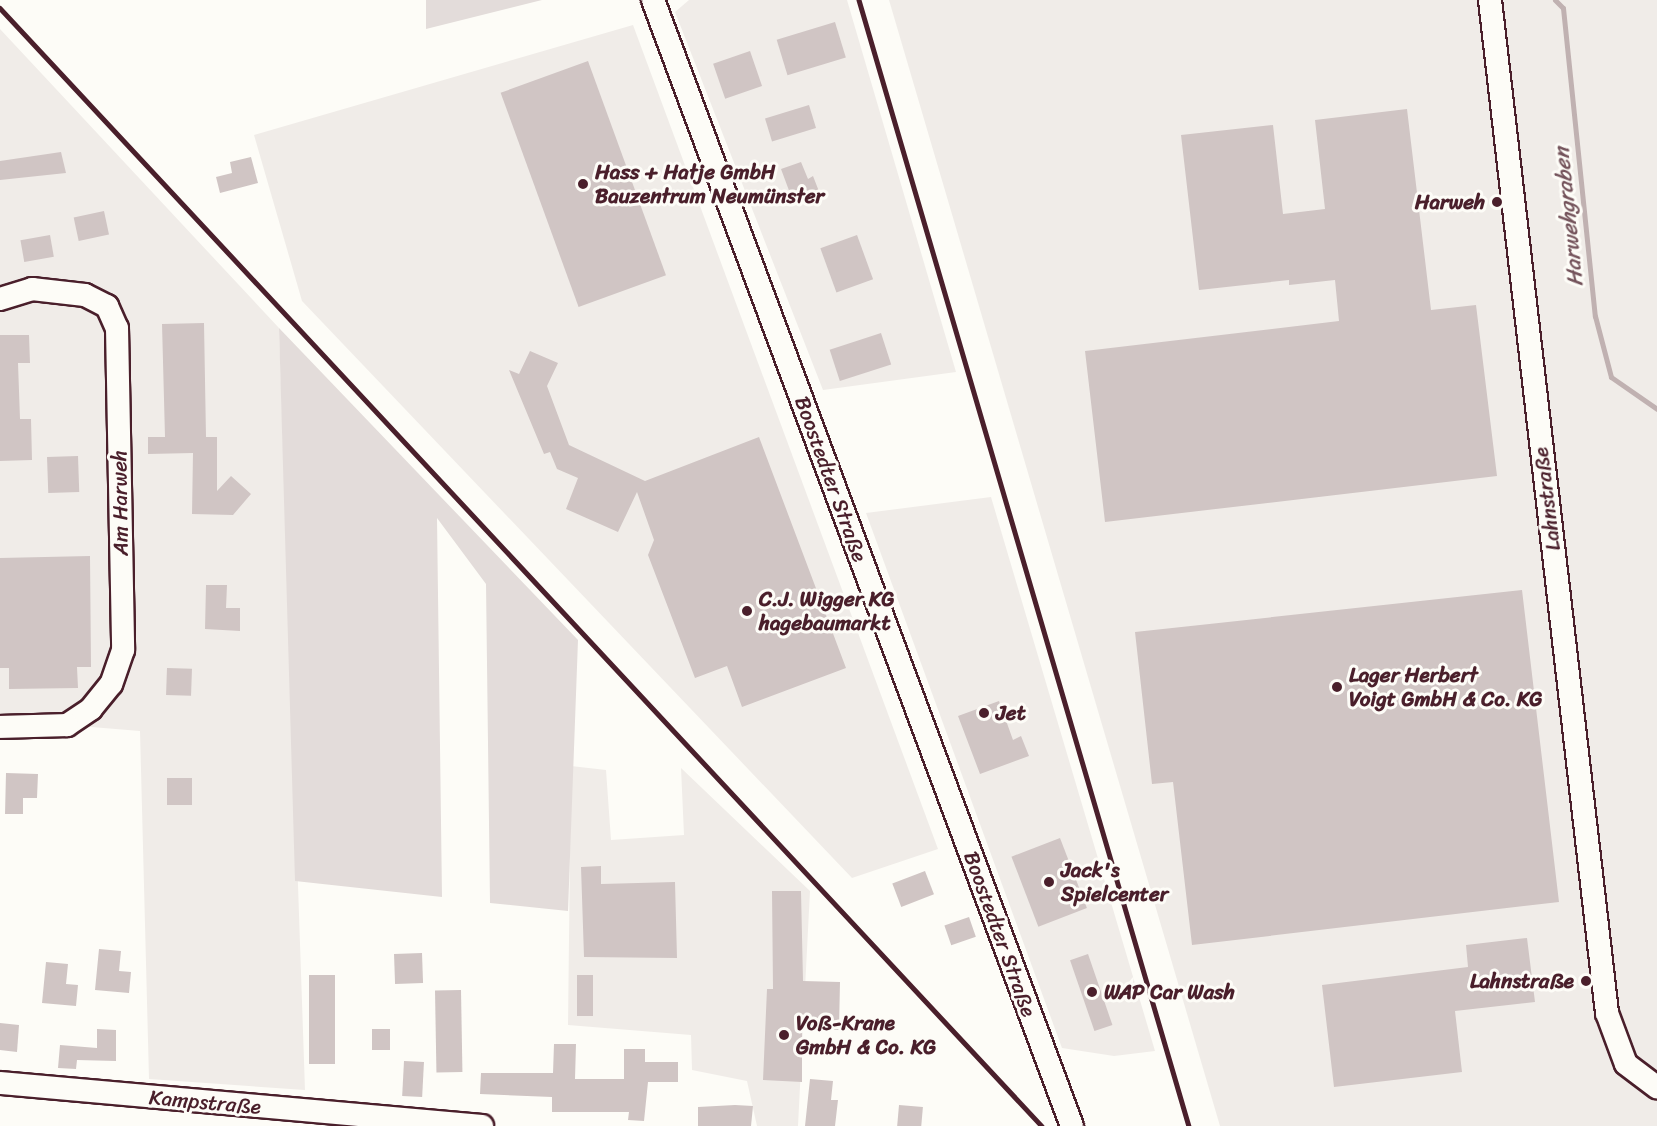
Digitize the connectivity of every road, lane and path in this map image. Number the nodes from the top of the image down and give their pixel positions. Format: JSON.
{"nodes":[{"id":1,"x":653,"y":0,"type":"edge"},
{"id":2,"x":1490,"y":0,"type":"edge"},
{"id":3,"x":0,"y":299,"type":"edge"},
{"id":4,"x":0,"y":727,"type":"edge"},
{"id":5,"x":0,"y":1083,"type":"edge"},
{"id":6,"x":1657,"y":1087,"type":"edge"},
{"id":7,"x":245,"y":1116,"type":"edge"},
{"id":8,"x":482,"y":1126,"type":"edge"},
{"id":9,"x":1072,"y":1126,"type":"edge"}],
"edges":[{"from":1,"to":9,"type":"street","name":"Boostedter Straße"},
{"from":2,"to":6,"type":"street","name":"Lahnstraße"},
{"from":3,"to":4,"type":"street","name":"Am Harweh"},
{"from":5,"to":7,"type":"street","name":"Kampstraße"},
{"from":7,"to":8,"type":"street","name":"Kampstraße"}]}
